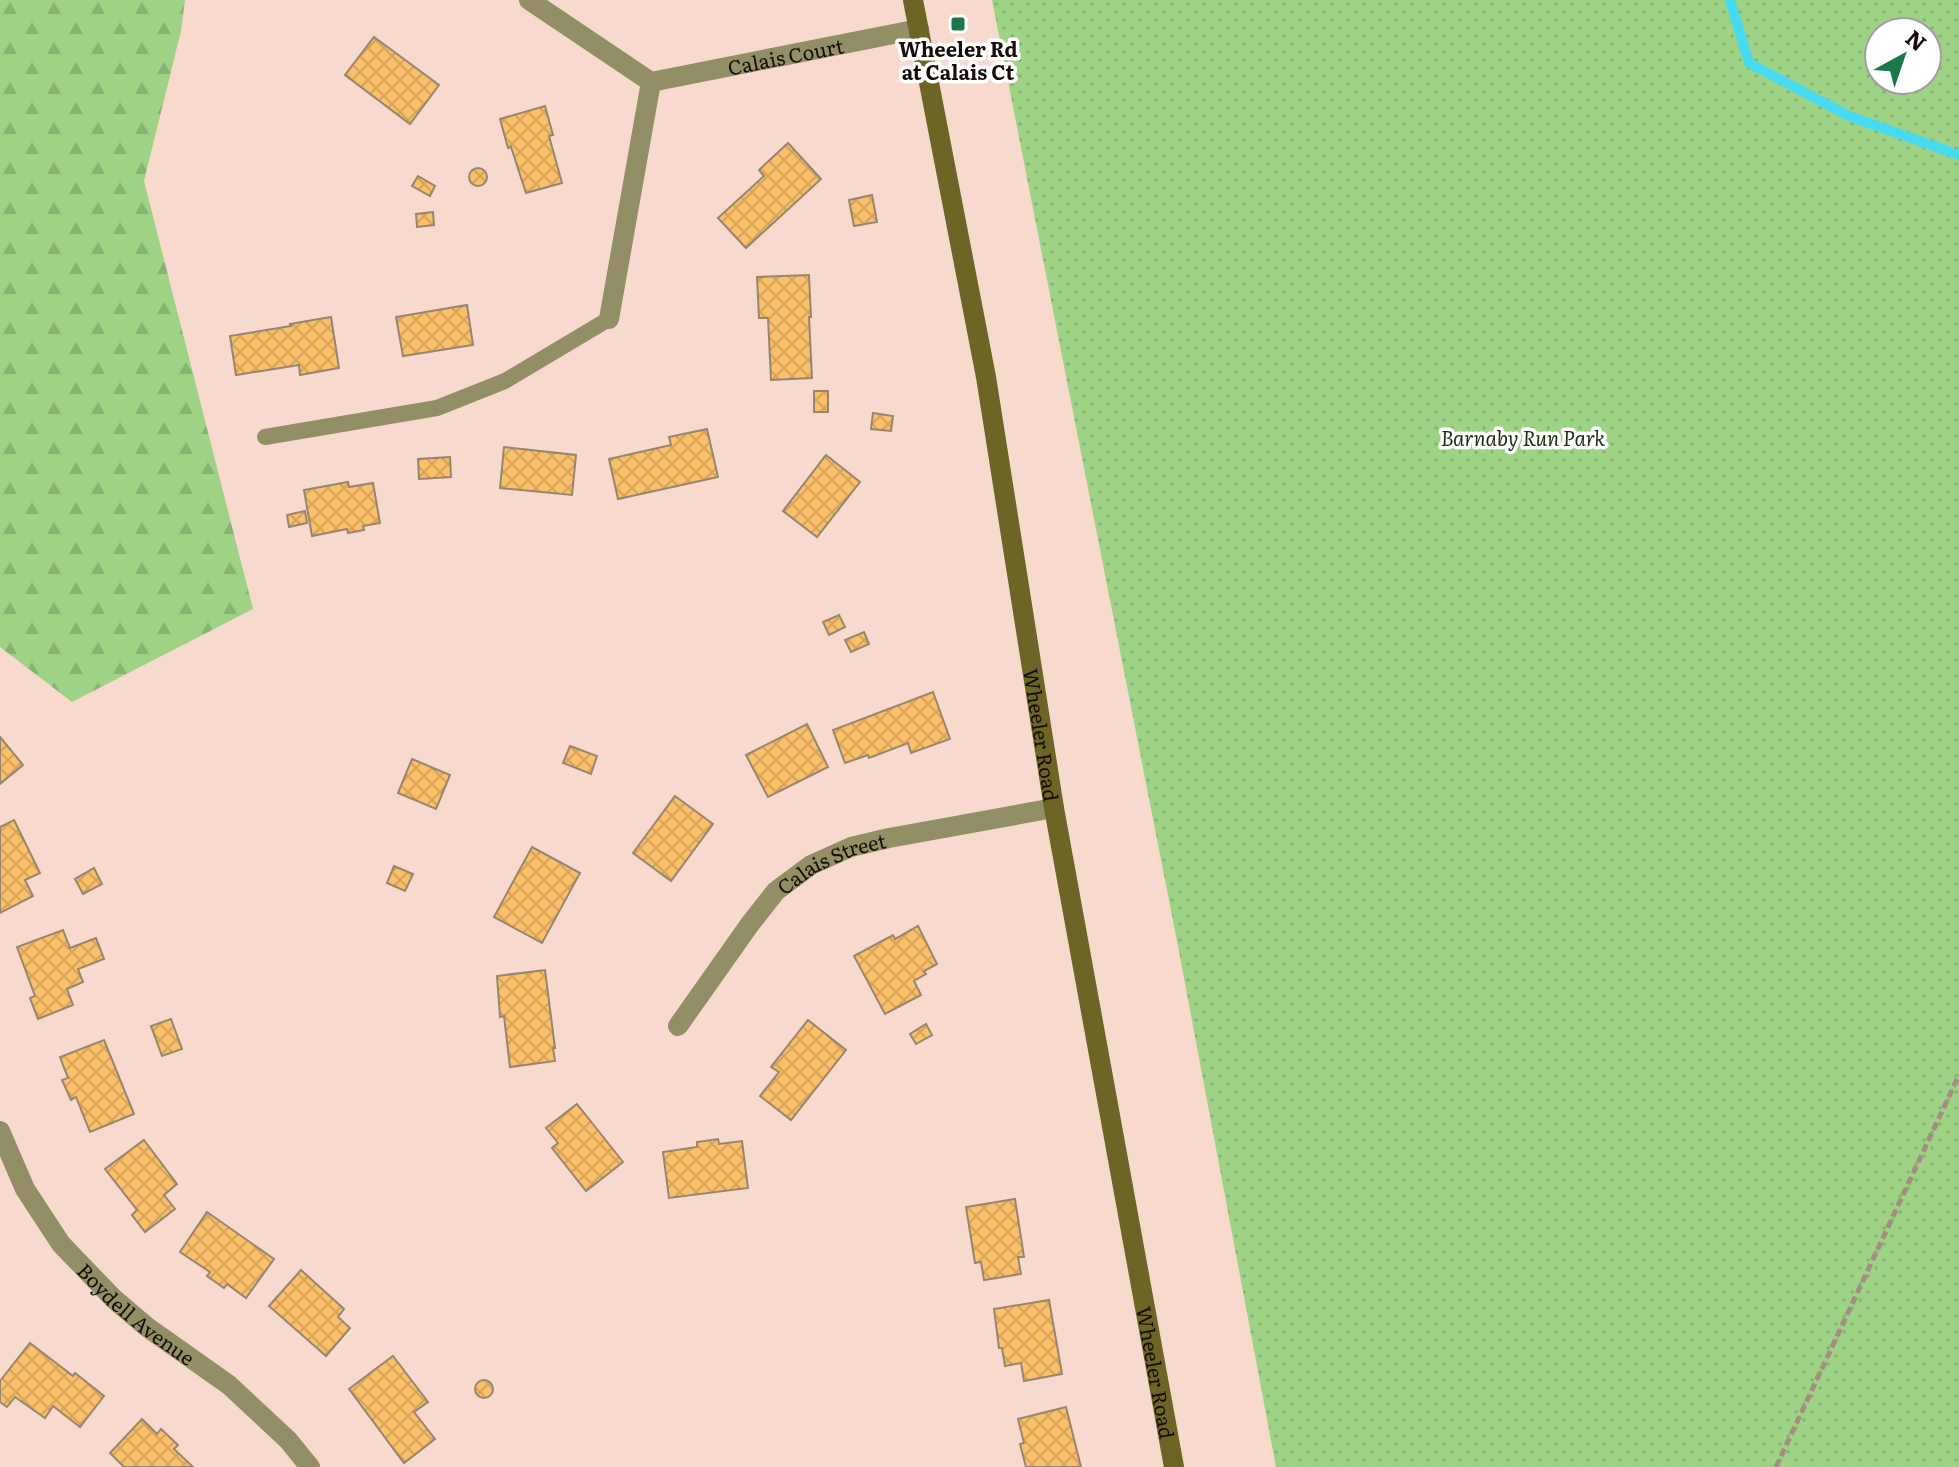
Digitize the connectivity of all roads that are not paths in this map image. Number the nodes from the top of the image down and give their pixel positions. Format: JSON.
{"nodes":[{"id":1,"x":529,"y":0,"type":"edge"},
{"id":2,"x":913,"y":0,"type":"edge"},
{"id":3,"x":919,"y":29,"type":"junction"},
{"id":4,"x":651,"y":82,"type":"junction"},
{"id":5,"x":609,"y":319,"type":"joint"},
{"id":6,"x":265,"y":437,"type":"dead end"},
{"id":7,"x":1054,"y":808,"type":"junction"},
{"id":8,"x":678,"y":1026,"type":"dead end"},
{"id":9,"x":0,"y":1131,"type":"edge"},
{"id":10,"x":310,"y":1467,"type":"edge"},
{"id":11,"x":1174,"y":1467,"type":"edge"}],
"edges":[{"from":1,"to":4,"type":"street"},
{"from":2,"to":3,"type":"main road","name":"Wheeler Road"},
{"from":3,"to":4,"type":"street","name":"Calais Court"},
{"from":3,"to":7,"type":"main road","name":"Wheeler Road"},
{"from":4,"to":5,"type":"street"},
{"from":5,"to":6,"type":"lane"},
{"from":7,"to":8,"type":"street","name":"Calais Street"},
{"from":7,"to":11,"type":"main road","name":"Wheeler Road"},
{"from":9,"to":10,"type":"street","name":"Boydell Avenue"}]}
